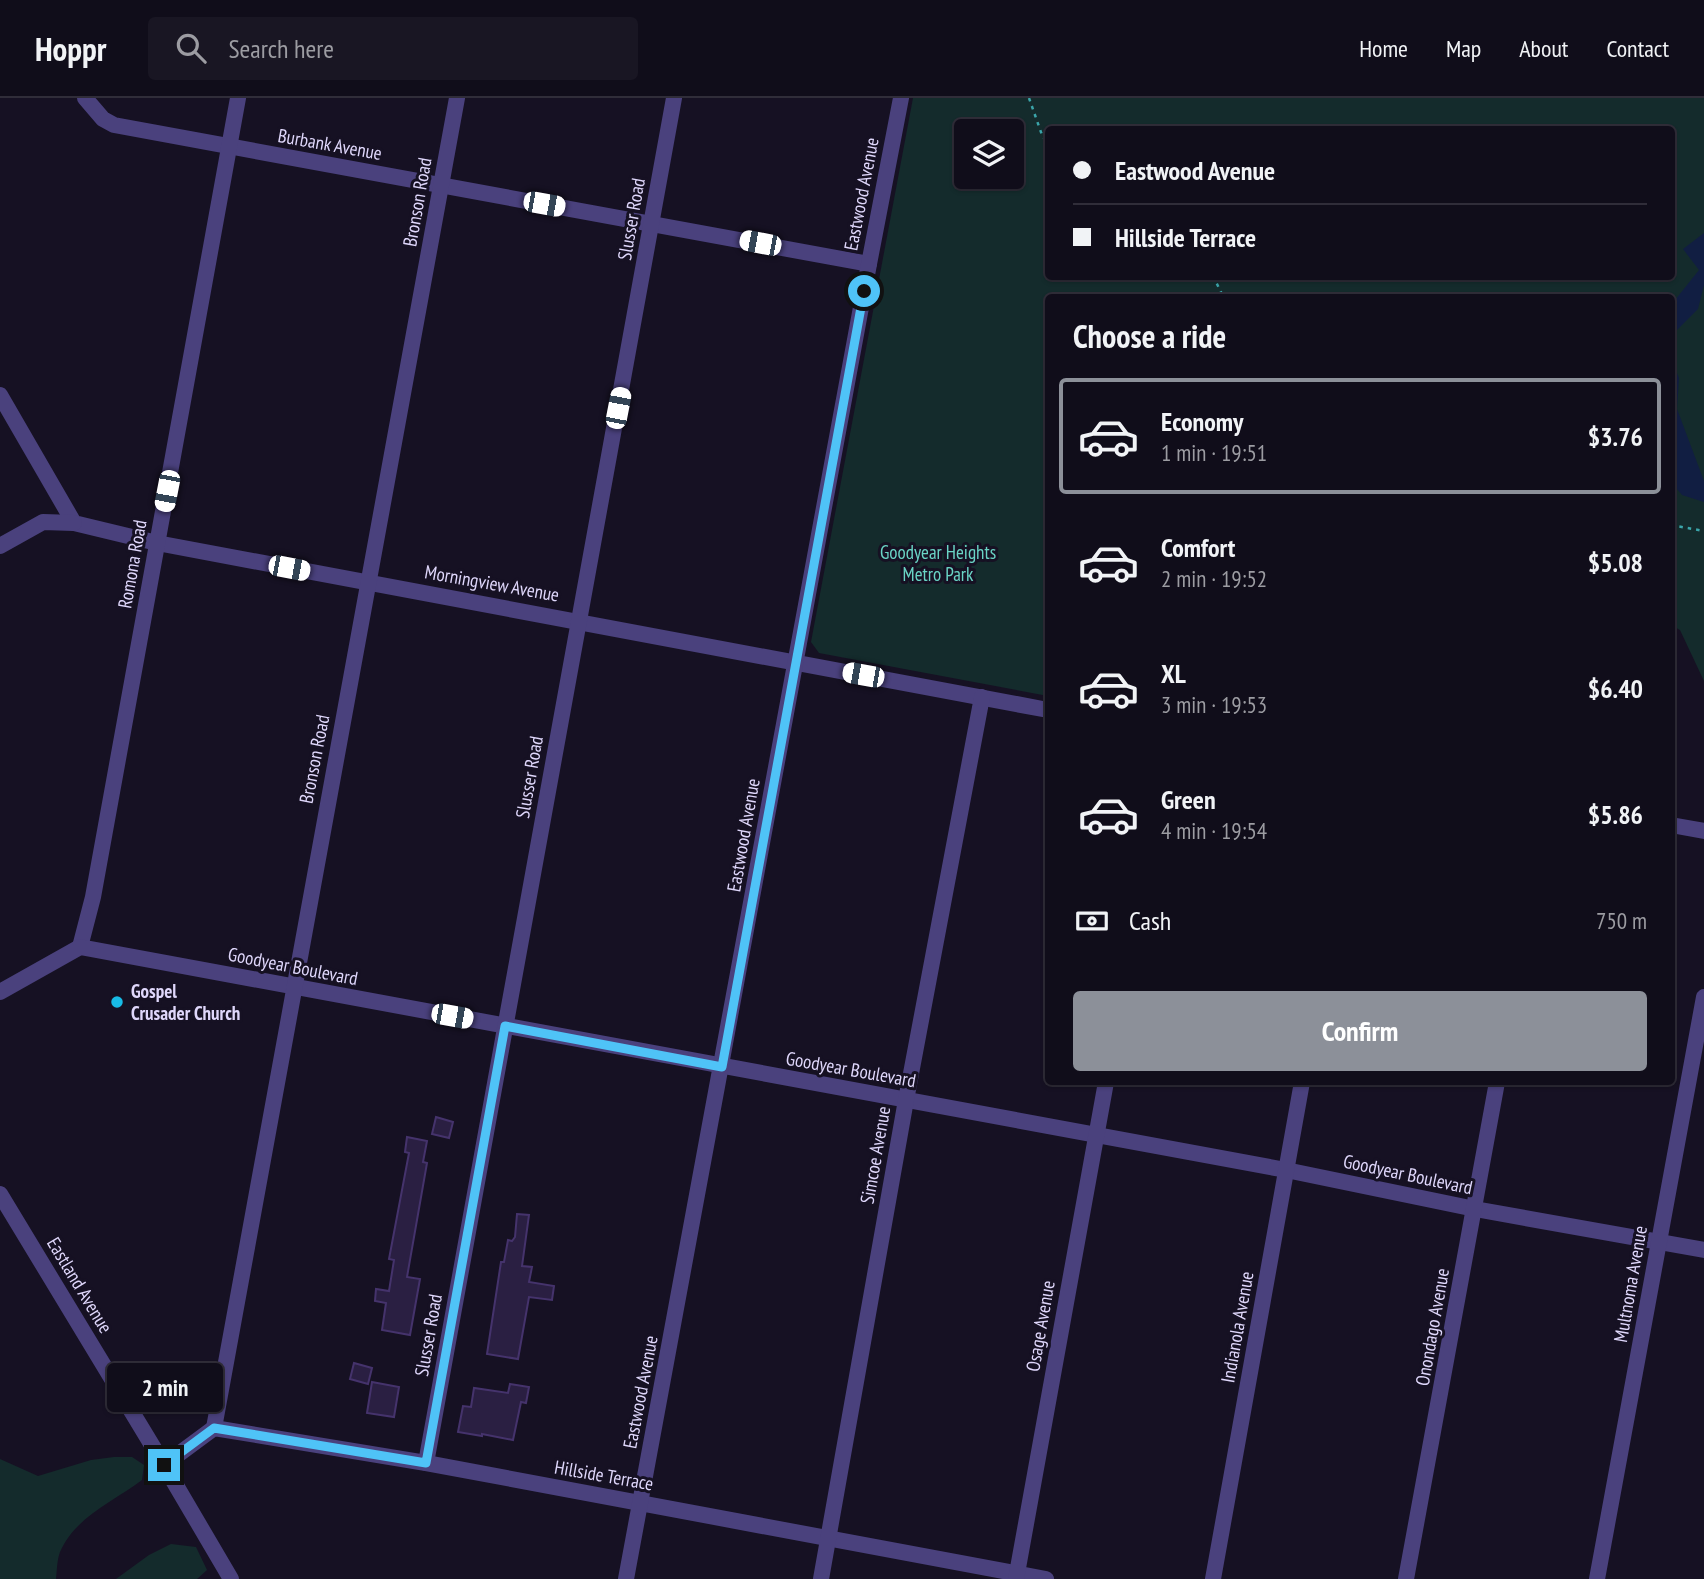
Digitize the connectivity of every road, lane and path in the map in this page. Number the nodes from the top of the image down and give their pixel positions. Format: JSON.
{"nodes":[{"id":1,"x":85,"y":98,"type":"edge"},
{"id":2,"x":238,"y":98,"type":"edge"},
{"id":3,"x":457,"y":98,"type":"edge"},
{"id":4,"x":674,"y":98,"type":"edge"},
{"id":5,"x":901,"y":98,"type":"edge"},
{"id":6,"x":1029,"y":98,"type":"edge"},
{"id":7,"x":1045,"y":140,"type":"edge"},
{"id":8,"x":229,"y":147,"type":"junction"},
{"id":9,"x":441,"y":185,"type":"junction"},
{"id":10,"x":652,"y":223,"type":"junction"},
{"id":11,"x":869,"y":264,"type":"junction"},
{"id":12,"x":0,"y":395,"type":"edge"},
{"id":13,"x":74,"y":523,"type":"junction"},
{"id":14,"x":1675,"y":526,"type":"edge"},
{"id":15,"x":1704,"y":531,"type":"edge"},
{"id":16,"x":157,"y":543,"type":"junction"},
{"id":17,"x":0,"y":546,"type":"edge"},
{"id":18,"x":368,"y":583,"type":"junction"},
{"id":19,"x":578,"y":621,"type":"junction"},
{"id":20,"x":797,"y":663,"type":"junction"},
{"id":21,"x":982,"y":697,"type":"junction"},
{"id":22,"x":1045,"y":709,"type":"edge"},
{"id":23,"x":1675,"y":826,"type":"edge"},
{"id":24,"x":1704,"y":831,"type":"edge"},
{"id":25,"x":80,"y":947,"type":"junction"},
{"id":26,"x":293,"y":987,"type":"junction"},
{"id":27,"x":0,"y":992,"type":"edge"},
{"id":28,"x":1704,"y":997,"type":"edge"},
{"id":29,"x":505,"y":1026,"type":"junction"},
{"id":30,"x":722,"y":1067,"type":"junction"},
{"id":31,"x":1105,"y":1085,"type":"edge"},
{"id":32,"x":1301,"y":1085,"type":"edge"},
{"id":33,"x":1496,"y":1085,"type":"edge"},
{"id":34,"x":906,"y":1100,"type":"junction"},
{"id":35,"x":1096,"y":1135,"type":"junction"},
{"id":36,"x":1286,"y":1170,"type":"junction"},
{"id":37,"x":0,"y":1194,"type":"edge"},
{"id":38,"x":1475,"y":1209,"type":"junction"},
{"id":39,"x":1660,"y":1242,"type":"junction"},
{"id":40,"x":1704,"y":1250,"type":"edge"},
{"id":41,"x":214,"y":1428,"type":"junction"},
{"id":42,"x":426,"y":1463,"type":"junction"},
{"id":43,"x":164,"y":1465,"type":"junction"},
{"id":44,"x":640,"y":1503,"type":"junction"},
{"id":45,"x":829,"y":1537,"type":"junction"},
{"id":46,"x":1017,"y":1576,"type":"edge"},
{"id":47,"x":231,"y":1579,"type":"edge"},
{"id":48,"x":626,"y":1579,"type":"edge"},
{"id":49,"x":821,"y":1579,"type":"edge"},
{"id":50,"x":1046,"y":1579,"type":"edge"},
{"id":51,"x":1213,"y":1579,"type":"edge"},
{"id":52,"x":1406,"y":1579,"type":"edge"},
{"id":53,"x":1597,"y":1579,"type":"edge"}],
"edges":[{"from":1,"to":8,"type":"street","name":"Burbank Avenue"},
{"from":2,"to":8,"type":"street","name":"Romona Road"},
{"from":3,"to":9,"type":"street","name":"Bronson Road"},
{"from":4,"to":10,"type":"street","name":"Slusser Road"},
{"from":5,"to":11,"type":"street","name":"Eastwood Avenue"},
{"from":6,"to":7,"type":"path"},
{"from":8,"to":9,"type":"street","name":"Burbank Avenue"},
{"from":8,"to":16,"type":"street","name":"Romona Road"},
{"from":9,"to":10,"type":"street","name":"Burbank Avenue"},
{"from":9,"to":18,"type":"street","name":"Bronson Road"},
{"from":10,"to":11,"type":"street","name":"Burbank Avenue"},
{"from":10,"to":19,"type":"street","name":"Slusser Road"},
{"from":11,"to":20,"type":"street","name":"Eastwood Avenue"},
{"from":12,"to":13,"type":"street"},
{"from":13,"to":16,"type":"street","name":"Morningview Avenue"},
{"from":13,"to":17,"type":"street","name":"Morningview Avenue"},
{"from":14,"to":15,"type":"path"},
{"from":16,"to":18,"type":"street","name":"Morningview Avenue"},
{"from":16,"to":25,"type":"street","name":"Romona Road"},
{"from":18,"to":19,"type":"street","name":"Morningview Avenue"},
{"from":18,"to":26,"type":"street","name":"Bronson Road"},
{"from":19,"to":20,"type":"street","name":"Morningview Avenue"},
{"from":19,"to":29,"type":"street","name":"Slusser Road"},
{"from":20,"to":21,"type":"street","name":"Morningview Avenue"},
{"from":20,"to":30,"type":"street","name":"Eastwood Avenue"},
{"from":21,"to":22,"type":"street","name":"Morningview Avenue"},
{"from":21,"to":34,"type":"street","name":"Simcoe Avenue"},
{"from":23,"to":24,"type":"street"},
{"from":25,"to":26,"type":"street","name":"Goodyear Boulevard"},
{"from":25,"to":27,"type":"street"},
{"from":26,"to":29,"type":"street","name":"Goodyear Boulevard"},
{"from":26,"to":41,"type":"street","name":"Bronson Road"},
{"from":28,"to":39,"type":"street","name":"Multnoma Avenue"},
{"from":29,"to":30,"type":"street","name":"Goodyear Boulevard"},
{"from":29,"to":42,"type":"street","name":"Slusser Road"},
{"from":30,"to":34,"type":"street","name":"Goodyear Boulevard"},
{"from":30,"to":44,"type":"street","name":"Eastwood Avenue"},
{"from":31,"to":35,"type":"street","name":"Osage Avenue"},
{"from":32,"to":36,"type":"street","name":"Indianola Avenue"},
{"from":33,"to":38,"type":"street","name":"Onondago Avenue"},
{"from":34,"to":35,"type":"street","name":"Goodyear Boulevard"},
{"from":34,"to":45,"type":"street","name":"Simcoe Avenue"},
{"from":35,"to":36,"type":"street","name":"Goodyear Boulevard"},
{"from":35,"to":46,"type":"street","name":"Osage Avenue"},
{"from":36,"to":38,"type":"street","name":"Goodyear Boulevard"},
{"from":36,"to":51,"type":"street","name":"Indianola Avenue"},
{"from":37,"to":43,"type":"street","name":"Eastland Avenue"},
{"from":38,"to":39,"type":"street","name":"Goodyear Boulevard"},
{"from":38,"to":52,"type":"street","name":"Onondago Avenue"},
{"from":39,"to":40,"type":"street","name":"Goodyear Boulevard"},
{"from":39,"to":53,"type":"street","name":"Multnoma Avenue"},
{"from":41,"to":42,"type":"street","name":"Hillside Terrace"},
{"from":41,"to":43,"type":"street"},
{"from":42,"to":44,"type":"street","name":"Hillside Terrace"},
{"from":43,"to":47,"type":"street","name":"Eastland Avenue"},
{"from":44,"to":45,"type":"street","name":"Hillside Terrace"},
{"from":44,"to":48,"type":"street","name":"Eastwood Avenue"},
{"from":45,"to":46,"type":"street","name":"Hillside Terrace"},
{"from":45,"to":49,"type":"street","name":"Simcoe Avenue"},
{"from":46,"to":50,"type":"street","name":"Hillside Terrace"}]}
